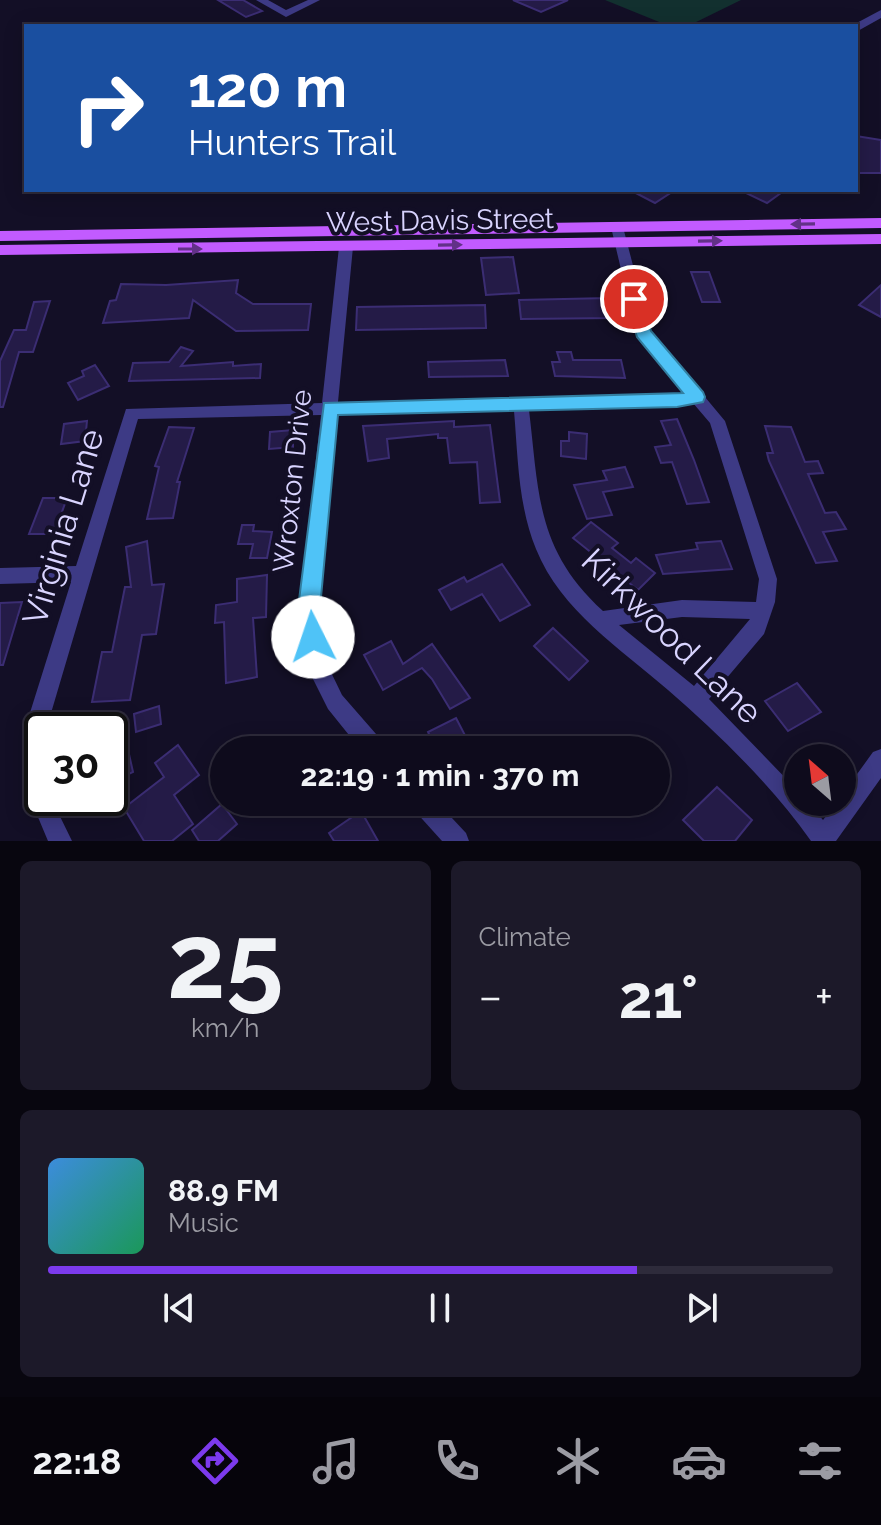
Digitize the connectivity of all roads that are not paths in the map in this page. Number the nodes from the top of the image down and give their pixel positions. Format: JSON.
{"nodes":[{"id":1,"x":261,"y":0,"type":"edge"},
{"id":2,"x":315,"y":0,"type":"edge"},
{"id":3,"x":881,"y":13,"type":"edge"},
{"id":4,"x":858,"y":27,"type":"edge"},
{"id":5,"x":881,"y":223,"type":"edge"},
{"id":6,"x":881,"y":229,"type":"edge"},
{"id":7,"x":426,"y":230,"type":"junction"},
{"id":8,"x":154,"y":234,"type":"junction"},
{"id":9,"x":618,"y":235,"type":"junction"},
{"id":10,"x":0,"y":236,"type":"edge"},
{"id":11,"x":860,"y":239,"type":"junction"},
{"id":12,"x":881,"y":239,"type":"edge"},
{"id":13,"x":346,"y":247,"type":"junction"},
{"id":14,"x":264,"y":248,"type":"junction"},
{"id":15,"x":0,"y":250,"type":"edge"},
{"id":16,"x":27,"y":250,"type":"junction"},
{"id":17,"x":696,"y":397,"type":"junction"},
{"id":18,"x":521,"y":405,"type":"junction"},
{"id":19,"x":330,"y":408,"type":"junction"},
{"id":20,"x":81,"y":574,"type":"junction"},
{"id":21,"x":0,"y":576,"type":"edge"},
{"id":22,"x":762,"y":611,"type":"junction"},
{"id":23,"x":601,"y":620,"type":"junction"},
{"id":24,"x":695,"y":700,"type":"junction"},
{"id":25,"x":363,"y":736,"type":"edge"},
{"id":26,"x":881,"y":760,"type":"edge"},
{"id":27,"x":435,"y":816,"type":"edge"},
{"id":28,"x":823,"y":840,"type":"edge"},
{"id":29,"x":61,"y":841,"type":"edge"},
{"id":30,"x":458,"y":841,"type":"edge"}],
"edges":[{"from":1,"to":2,"type":"street"},
{"from":3,"to":4,"type":"street"},
{"from":5,"to":9,"type":"main road","name":"West Davis Street","one_way":true},
{"from":6,"to":11,"type":"main road"},
{"from":7,"to":8,"type":"main road","name":"West Davis Street"},
{"from":7,"to":9,"type":"main road","name":"West Davis Street"},
{"from":7,"to":14,"type":"main road"},
{"from":8,"to":10,"type":"main road","name":"West Davis Street"},
{"from":8,"to":16,"type":"main road"},
{"from":9,"to":11,"type":"main road","name":"West Davis Street","one_way":true},
{"from":13,"to":9,"type":"main road","name":"West Davis Street","one_way":true},
{"from":9,"to":17,"type":"street"},
{"from":11,"to":12,"type":"main road","name":"West Davis Street"},
{"from":13,"to":14,"type":"main road","name":"West Davis Street"},
{"from":13,"to":19,"type":"street","name":"Wroxton Drive"},
{"from":16,"to":14,"type":"main road","name":"West Davis Street","one_way":true},
{"from":15,"to":16,"type":"main road","name":"West Davis Street"},
{"from":17,"to":18,"type":"street"},
{"from":17,"to":22,"type":"street"},
{"from":18,"to":19,"type":"street"},
{"from":18,"to":23,"type":"street","name":"Kirkwood Lane"},
{"from":19,"to":20,"type":"street","name":"Virginia Lane"},
{"from":19,"to":25,"type":"street","name":"Wroxton Drive"},
{"from":20,"to":21,"type":"street"},
{"from":20,"to":29,"type":"street","name":"Virginia Lane"},
{"from":22,"to":23,"type":"street"},
{"from":22,"to":24,"type":"street"},
{"from":23,"to":24,"type":"street","name":"Kirkwood Lane"},
{"from":24,"to":28,"type":"street","name":"Kirkwood Lane"},
{"from":26,"to":28,"type":"street"},
{"from":27,"to":30,"type":"street"}]}
